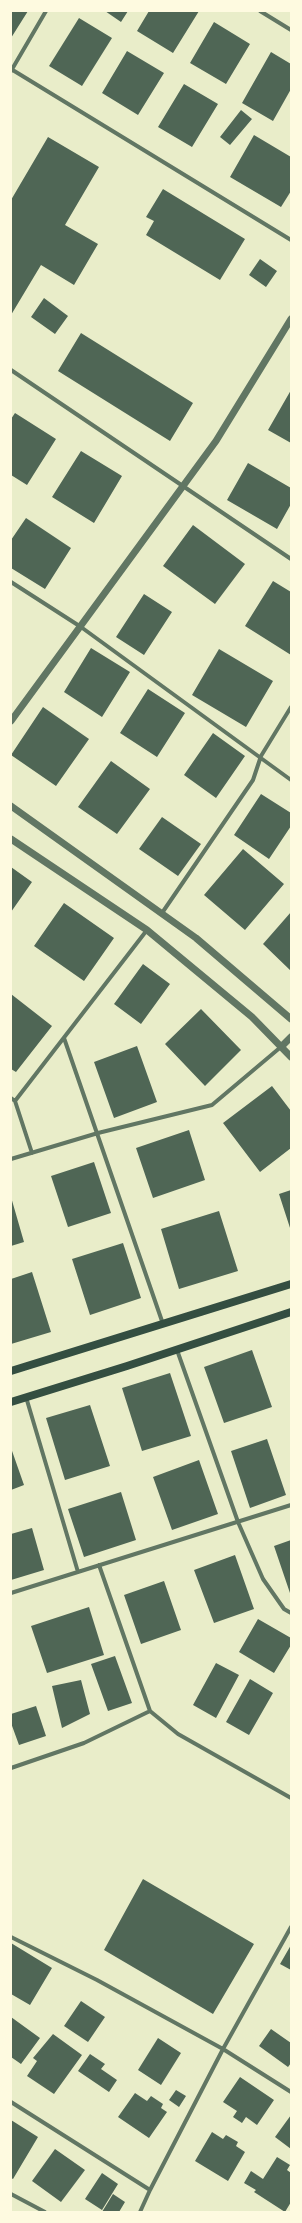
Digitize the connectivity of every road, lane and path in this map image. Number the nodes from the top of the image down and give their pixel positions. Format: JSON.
{"nodes":[{"id":1,"x":46,"y":11,"type":"edge"},
{"id":2,"x":260,"y":11,"type":"edge"},
{"id":3,"x":291,"y":30,"type":"edge"},
{"id":4,"x":11,"y":70,"type":"edge"},
{"id":5,"x":291,"y":240,"type":"edge"},
{"id":6,"x":291,"y":319,"type":"edge"},
{"id":7,"x":11,"y":370,"type":"edge"},
{"id":8,"x":183,"y":487,"type":"junction"},
{"id":9,"x":291,"y":559,"type":"edge"},
{"id":10,"x":11,"y":582,"type":"edge"},
{"id":11,"x":81,"y":627,"type":"junction"},
{"id":12,"x":291,"y":707,"type":"edge"},
{"id":13,"x":11,"y":721,"type":"edge"},
{"id":14,"x":261,"y":756,"type":"junction"},
{"id":15,"x":291,"y":780,"type":"edge"},
{"id":16,"x":11,"y":806,"type":"edge"},
{"id":17,"x":11,"y":839,"type":"edge"},
{"id":18,"x":162,"y":913,"type":"junction"},
{"id":19,"x":147,"y":930,"type":"junction"},
{"id":20,"x":291,"y":1019,"type":"edge"},
{"id":21,"x":291,"y":1037,"type":"edge"},
{"id":22,"x":64,"y":1038,"type":"junction"},
{"id":23,"x":282,"y":1046,"type":"junction"},
{"id":24,"x":291,"y":1057,"type":"edge"},
{"id":25,"x":13,"y":1100,"type":"edge"},
{"id":26,"x":98,"y":1133,"type":"junction"},
{"id":27,"x":32,"y":1153,"type":"junction"},
{"id":28,"x":11,"y":1159,"type":"edge"},
{"id":29,"x":291,"y":1284,"type":"edge"},
{"id":30,"x":291,"y":1312,"type":"edge"},
{"id":31,"x":163,"y":1324,"type":"junction"},
{"id":32,"x":177,"y":1350,"type":"junction"},
{"id":33,"x":11,"y":1371,"type":"edge"},
{"id":34,"x":26,"y":1397,"type":"junction"},
{"id":35,"x":11,"y":1402,"type":"edge"},
{"id":36,"x":291,"y":1505,"type":"edge"},
{"id":37,"x":238,"y":1522,"type":"junction"},
{"id":38,"x":99,"y":1565,"type":"junction"},
{"id":39,"x":78,"y":1572,"type":"junction"},
{"id":40,"x":11,"y":1593,"type":"edge"},
{"id":41,"x":291,"y":1613,"type":"edge"},
{"id":42,"x":150,"y":1711,"type":"junction"},
{"id":43,"x":11,"y":1768,"type":"edge"},
{"id":44,"x":291,"y":1798,"type":"edge"},
{"id":45,"x":291,"y":1927,"type":"edge"},
{"id":46,"x":11,"y":1937,"type":"edge"},
{"id":47,"x":224,"y":2050,"type":"junction"},
{"id":48,"x":291,"y":2092,"type":"edge"},
{"id":49,"x":11,"y":2102,"type":"edge"},
{"id":50,"x":150,"y":2190,"type":"junction"},
{"id":51,"x":11,"y":2194,"type":"edge"},
{"id":52,"x":45,"y":2212,"type":"edge"},
{"id":53,"x":140,"y":2212,"type":"edge"}],
"edges":[{"from":1,"to":4,"type":"street"},
{"from":2,"to":3,"type":"street"},
{"from":4,"to":5,"type":"street"},
{"from":6,"to":8,"type":"street"},
{"from":7,"to":8,"type":"street"},
{"from":8,"to":9,"type":"street"},
{"from":8,"to":11,"type":"street"},
{"from":10,"to":11,"type":"street"},
{"from":11,"to":13,"type":"street"},
{"from":11,"to":14,"type":"street"},
{"from":12,"to":14,"type":"street"},
{"from":14,"to":15,"type":"street"},
{"from":14,"to":18,"type":"street"},
{"from":16,"to":18,"type":"street"},
{"from":17,"to":19,"type":"street"},
{"from":18,"to":20,"type":"street"},
{"from":19,"to":22,"type":"street"},
{"from":19,"to":23,"type":"street"},
{"from":21,"to":23,"type":"street"},
{"from":22,"to":25,"type":"street"},
{"from":22,"to":26,"type":"street"},
{"from":23,"to":24,"type":"street"},
{"from":23,"to":26,"type":"street"},
{"from":25,"to":27,"type":"street"},
{"from":26,"to":27,"type":"street"},
{"from":26,"to":31,"type":"street"},
{"from":27,"to":28,"type":"street"},
{"from":29,"to":31,"type":"main road"},
{"from":30,"to":32,"type":"main road"},
{"from":31,"to":33,"type":"main road"},
{"from":32,"to":34,"type":"main road"},
{"from":32,"to":37,"type":"street"},
{"from":34,"to":35,"type":"main road"},
{"from":34,"to":39,"type":"street"},
{"from":36,"to":37,"type":"street"},
{"from":37,"to":38,"type":"street"},
{"from":37,"to":41,"type":"street"},
{"from":38,"to":39,"type":"street"},
{"from":38,"to":42,"type":"street"},
{"from":39,"to":40,"type":"street"},
{"from":42,"to":43,"type":"street"},
{"from":42,"to":44,"type":"street"},
{"from":45,"to":47,"type":"street"},
{"from":46,"to":47,"type":"street"},
{"from":47,"to":48,"type":"street"},
{"from":47,"to":50,"type":"street"},
{"from":49,"to":50,"type":"street"},
{"from":50,"to":53,"type":"street"},
{"from":51,"to":52,"type":"street"}]}
